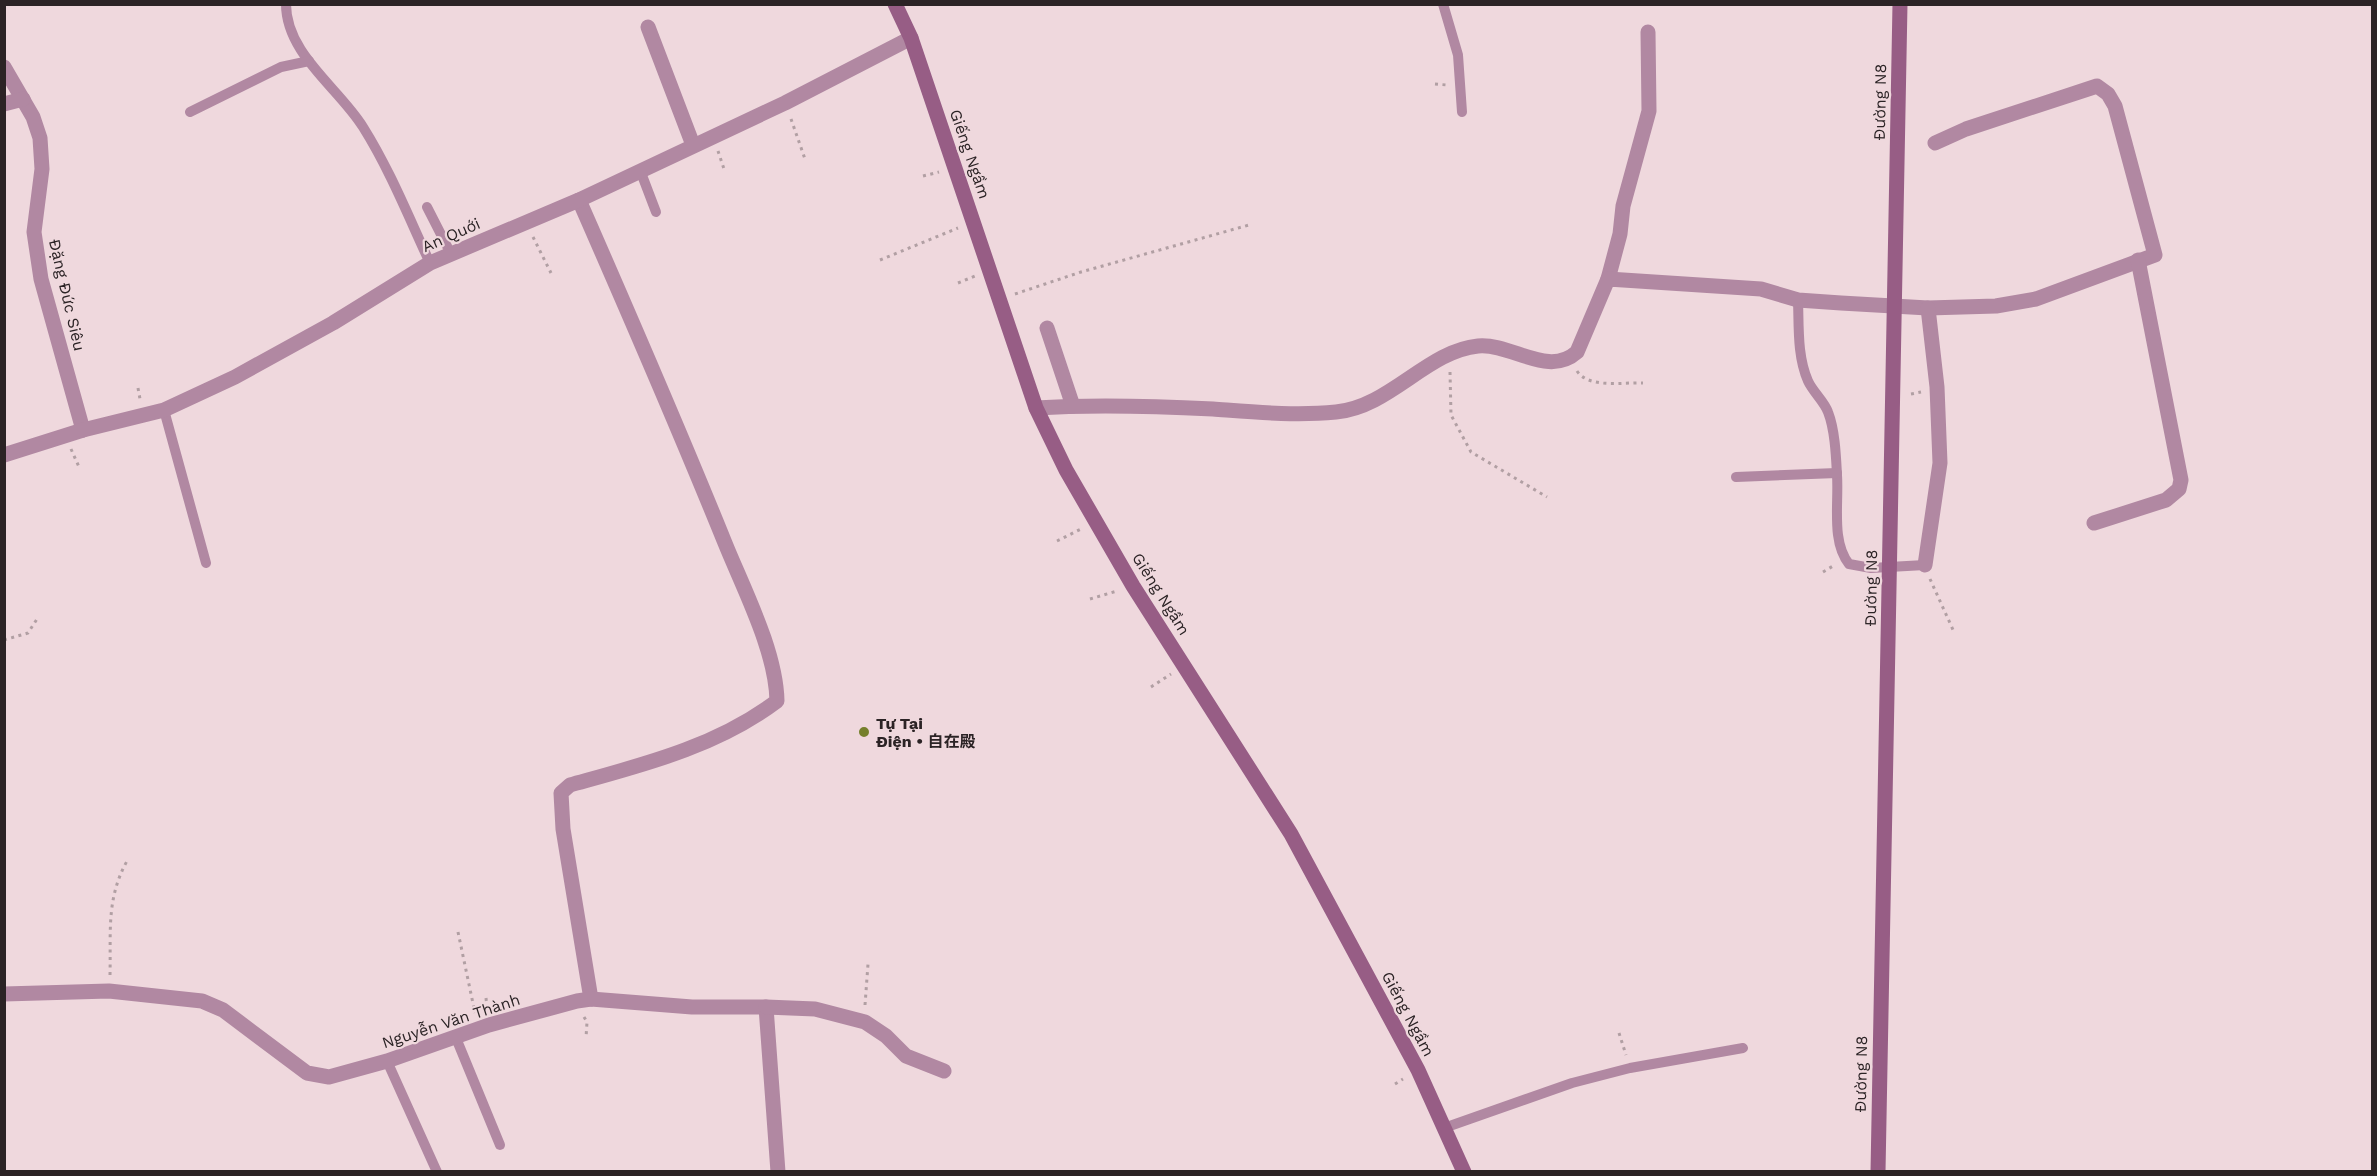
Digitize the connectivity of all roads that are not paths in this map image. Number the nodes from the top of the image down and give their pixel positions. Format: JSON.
{"nodes":[{"id":1,"x":286,"y":4,"type":"edge"},
{"id":2,"x":895,"y":4,"type":"edge"},
{"id":3,"x":1443,"y":4,"type":"edge"},
{"id":4,"x":1900,"y":4,"type":"edge"},
{"id":5,"x":648,"y":27,"type":"dead end"},
{"id":6,"x":1648,"y":32,"type":"dead end"},
{"id":7,"x":911,"y":38,"type":"junction"},
{"id":8,"x":309,"y":61,"type":"junction"},
{"id":9,"x":4,"y":67,"type":"edge"},
{"id":10,"x":23,"y":99,"type":"junction"},
{"id":11,"x":4,"y":104,"type":"edge"},
{"id":12,"x":190,"y":112,"type":"dead end"},
{"id":13,"x":1462,"y":112,"type":"dead end"},
{"id":14,"x":1935,"y":143,"type":"dead end"},
{"id":15,"x":693,"y":145,"type":"junction"},
{"id":16,"x":640,"y":170,"type":"junction"},
{"id":17,"x":579,"y":200,"type":"junction"},
{"id":18,"x":427,"y":207,"type":"dead end"},
{"id":19,"x":656,"y":212,"type":"dead end"},
{"id":20,"x":451,"y":254,"type":"junction"},
{"id":21,"x":2138,"y":261,"type":"junction"},
{"id":22,"x":430,"y":263,"type":"junction"},
{"id":23,"x":1608,"y":279,"type":"junction"},
{"id":24,"x":1798,"y":300,"type":"junction"},
{"id":25,"x":1894,"y":306,"type":"junction"},
{"id":26,"x":1928,"y":308,"type":"junction"},
{"id":27,"x":1047,"y":328,"type":"dead end"},
{"id":28,"x":1073,"y":406,"type":"junction"},
{"id":29,"x":1036,"y":408,"type":"junction"},
{"id":30,"x":164,"y":410,"type":"junction"},
{"id":31,"x":82,"y":430,"type":"junction"},
{"id":32,"x":4,"y":455,"type":"edge"},
{"id":33,"x":1837,"y":473,"type":"junction"},
{"id":34,"x":1736,"y":477,"type":"dead end"},
{"id":35,"x":2094,"y":523,"type":"dead end"},
{"id":36,"x":206,"y":563,"type":"dead end"},
{"id":37,"x":1925,"y":565,"type":"joint"},
{"id":38,"x":1889,"y":567,"type":"junction"},
{"id":39,"x":4,"y":994,"type":"edge"},
{"id":40,"x":584,"y":1000,"type":"junction"},
{"id":41,"x":766,"y":1007,"type":"junction"},
{"id":42,"x":456,"y":1038,"type":"junction"},
{"id":43,"x":1743,"y":1048,"type":"dead end"},
{"id":44,"x":387,"y":1061,"type":"junction"},
{"id":45,"x":944,"y":1071,"type":"dead end"},
{"id":46,"x":1444,"y":1128,"type":"junction"},
{"id":47,"x":500,"y":1145,"type":"dead end"},
{"id":48,"x":437,"y":1172,"type":"edge"},
{"id":49,"x":778,"y":1172,"type":"edge"},
{"id":50,"x":1464,"y":1172,"type":"edge"},
{"id":51,"x":1878,"y":1172,"type":"edge"}],
"edges":[{"from":1,"to":8,"type":"lane"},
{"from":2,"to":7,"type":"street","name":"Giếng Ngầm"},
{"from":3,"to":13,"type":"lane"},
{"from":4,"to":25,"type":"street","name":"Đường N8"},
{"from":5,"to":15,"type":"street"},
{"from":6,"to":23,"type":"street"},
{"from":7,"to":15,"type":"street","name":"An Quới"},
{"from":7,"to":29,"type":"street","name":"Giếng Ngầm"},
{"from":8,"to":12,"type":"lane"},
{"from":8,"to":22,"type":"lane"},
{"from":9,"to":10,"type":"street","name":"Đặng Đức Siêu"},
{"from":10,"to":11,"type":"street"},
{"from":10,"to":31,"type":"street","name":"Đặng Đức Siêu"},
{"from":14,"to":21,"type":"street"},
{"from":15,"to":16,"type":"street","name":"An Quới"},
{"from":16,"to":17,"type":"street","name":"An Quới"},
{"from":16,"to":19,"type":"lane"},
{"from":17,"to":20,"type":"street","name":"An Quới"},
{"from":17,"to":40,"type":"street"},
{"from":18,"to":20,"type":"lane"},
{"from":20,"to":22,"type":"street","name":"An Quới"},
{"from":21,"to":26,"type":"street"},
{"from":21,"to":35,"type":"street"},
{"from":22,"to":30,"type":"street","name":"An Quới"},
{"from":23,"to":24,"type":"street"},
{"from":23,"to":28,"type":"street"},
{"from":24,"to":25,"type":"street"},
{"from":24,"to":33,"type":"lane"},
{"from":25,"to":26,"type":"street"},
{"from":25,"to":38,"type":"street","name":"Đường N8"},
{"from":26,"to":37,"type":"street"},
{"from":27,"to":28,"type":"street"},
{"from":28,"to":29,"type":"street"},
{"from":29,"to":46,"type":"street","name":"Giếng Ngầm"},
{"from":30,"to":31,"type":"street","name":"An Quới"},
{"from":30,"to":36,"type":"lane"},
{"from":31,"to":32,"type":"street","name":"An Quới"},
{"from":33,"to":34,"type":"lane"},
{"from":33,"to":38,"type":"lane"},
{"from":37,"to":38,"type":"lane"},
{"from":38,"to":51,"type":"street","name":"Đường N8"},
{"from":39,"to":44,"type":"street","name":"Nguyễn Văn Thành"},
{"from":40,"to":41,"type":"street","name":"Nguyễn Văn Thành"},
{"from":40,"to":42,"type":"street","name":"Nguyễn Văn Thành"},
{"from":41,"to":45,"type":"street","name":"Nguyễn Văn Thành"},
{"from":41,"to":49,"type":"street"},
{"from":42,"to":44,"type":"street","name":"Nguyễn Văn Thành"},
{"from":42,"to":47,"type":"lane"},
{"from":43,"to":46,"type":"lane"},
{"from":44,"to":48,"type":"lane"},
{"from":46,"to":50,"type":"street","name":"Giếng Ngầm"}]}
